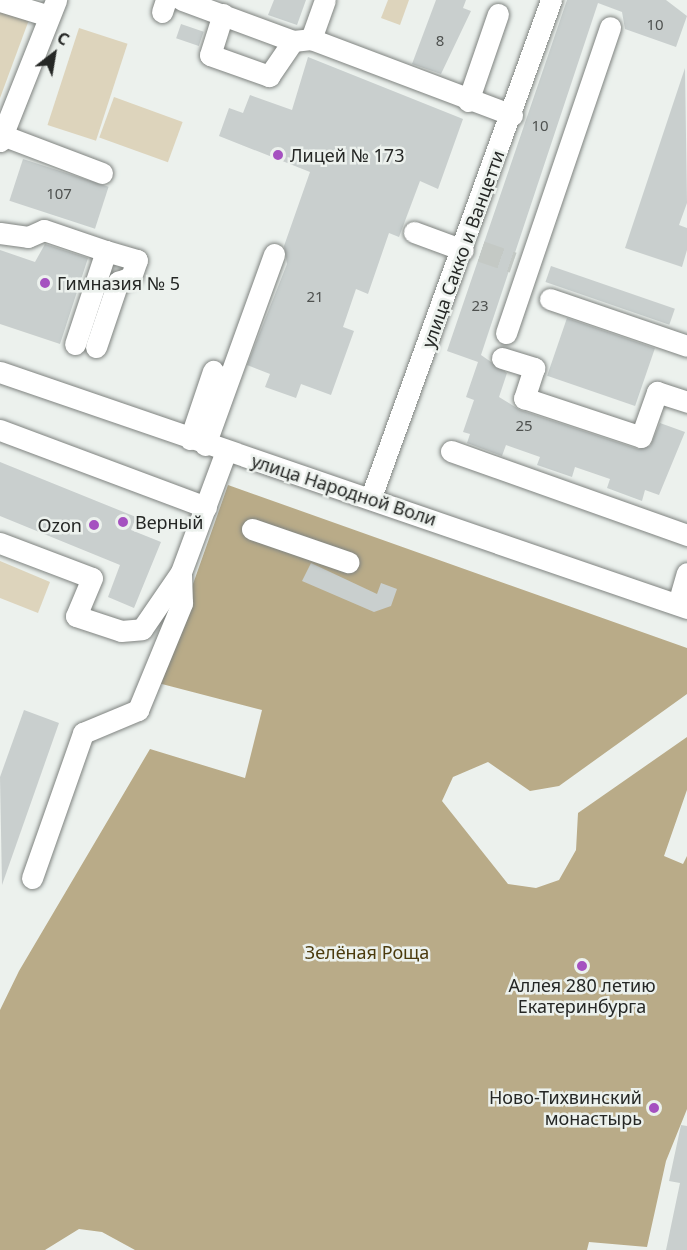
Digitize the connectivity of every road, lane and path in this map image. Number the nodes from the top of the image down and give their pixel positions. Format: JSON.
{"nodes":[{"id":1,"x":182,"y":0,"type":"edge"},
{"id":2,"x":325,"y":0,"type":"edge"},
{"id":3,"x":551,"y":0,"type":"edge"},
{"id":4,"x":0,"y":1,"type":"edge"},
{"id":5,"x":53,"y":8,"type":"edge"},
{"id":6,"x":223,"y":14,"type":"junction"},
{"id":7,"x":498,"y":14,"type":"dead end"},
{"id":8,"x":610,"y":27,"type":"dead end"},
{"id":9,"x":302,"y":40,"type":"junction"},
{"id":10,"x":468,"y":100,"type":"junction"},
{"id":11,"x":512,"y":115,"type":"junction"},
{"id":12,"x":1,"y":138,"type":"edge"},
{"id":13,"x":102,"y":173,"type":"dead end"},
{"id":14,"x":0,"y":232,"type":"edge"},
{"id":15,"x":414,"y":232,"type":"dead end"},
{"id":16,"x":470,"y":248,"type":"junction"},
{"id":17,"x":106,"y":251,"type":"junction"},
{"id":18,"x":274,"y":254,"type":"dead end"},
{"id":19,"x":550,"y":299,"type":"dead end"},
{"id":20,"x":506,"y":333,"type":"dead end"},
{"id":21,"x":75,"y":344,"type":"dead end"},
{"id":22,"x":687,"y":346,"type":"edge"},
{"id":23,"x":96,"y":347,"type":"dead end"},
{"id":24,"x":502,"y":358,"type":"dead end"},
{"id":25,"x":213,"y":371,"type":"dead end"},
{"id":26,"x":0,"y":372,"type":"edge"},
{"id":27,"x":687,"y":402,"type":"edge"},
{"id":28,"x":0,"y":430,"type":"edge"},
{"id":29,"x":198,"y":442,"type":"junction"},
{"id":30,"x":226,"y":451,"type":"junction"},
{"id":31,"x":451,"y":451,"type":"dead end"},
{"id":32,"x":371,"y":498,"type":"junction"},
{"id":33,"x":206,"y":507,"type":"junction"},
{"id":34,"x":252,"y":528,"type":"dead end"},
{"id":35,"x":687,"y":535,"type":"edge"},
{"id":36,"x":0,"y":543,"type":"edge"},
{"id":37,"x":348,"y":562,"type":"dead end"},
{"id":38,"x":181,"y":572,"type":"junction"},
{"id":39,"x":687,"y":573,"type":"edge"},
{"id":40,"x":682,"y":606,"type":"edge"},
{"id":41,"x":32,"y":878,"type":"dead end"}],
"edges":[{"from":1,"to":6,"type":"street"},
{"from":2,"to":9,"type":"street"},
{"from":3,"to":11,"type":"street","name":"улица Сакко и Ванцетти"},
{"from":4,"to":5,"type":"street"},
{"from":5,"to":12,"type":"street"},
{"from":6,"to":9,"type":"street"},
{"from":6,"to":9,"type":"street"},
{"from":7,"to":10,"type":"street"},
{"from":8,"to":20,"type":"street"},
{"from":9,"to":10,"type":"street"},
{"from":10,"to":11,"type":"street"},
{"from":11,"to":16,"type":"street","name":"улица Сакко и Ванцетти"},
{"from":12,"to":13,"type":"street"},
{"from":14,"to":17,"type":"street"},
{"from":15,"to":16,"type":"street"},
{"from":16,"to":32,"type":"street","name":"улица Сакко и Ванцетти"},
{"from":17,"to":21,"type":"street"},
{"from":17,"to":23,"type":"street"},
{"from":18,"to":29,"type":"street"},
{"from":19,"to":22,"type":"street"},
{"from":24,"to":27,"type":"street"},
{"from":25,"to":29,"type":"street"},
{"from":26,"to":29,"type":"street","name":"улица Народной Воли"},
{"from":28,"to":33,"type":"street"},
{"from":29,"to":30,"type":"street","name":"улица Народной Воли"},
{"from":30,"to":32,"type":"street","name":"улица Народной Воли"},
{"from":30,"to":33,"type":"street"},
{"from":31,"to":35,"type":"street"},
{"from":32,"to":40,"type":"street","name":"улица Народной Воли"},
{"from":33,"to":38,"type":"street"},
{"from":34,"to":37,"type":"street"},
{"from":36,"to":38,"type":"street"},
{"from":38,"to":41,"type":"street"},
{"from":39,"to":40,"type":"street"}]}
